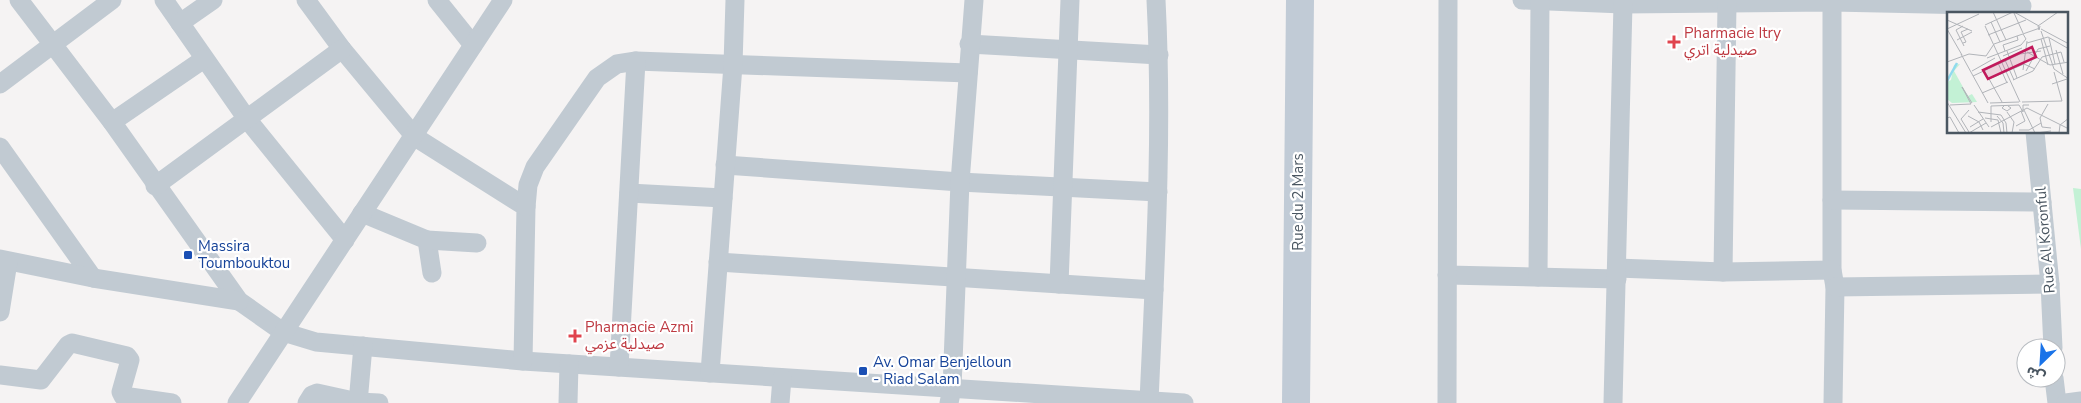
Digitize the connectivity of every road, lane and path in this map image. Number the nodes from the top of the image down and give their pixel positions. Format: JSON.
{"nodes":[{"id":1,"x":19,"y":0,"type":"edge"},
{"id":2,"x":112,"y":0,"type":"edge"},
{"id":3,"x":164,"y":0,"type":"edge"},
{"id":4,"x":213,"y":0,"type":"edge"},
{"id":5,"x":306,"y":0,"type":"edge"},
{"id":6,"x":437,"y":0,"type":"edge"},
{"id":7,"x":503,"y":0,"type":"edge"},
{"id":8,"x":734,"y":0,"type":"edge"},
{"id":9,"x":974,"y":0,"type":"edge"},
{"id":10,"x":1070,"y":0,"type":"edge"},
{"id":11,"x":1156,"y":0,"type":"edge"},
{"id":12,"x":1300,"y":0,"type":"edge"},
{"id":13,"x":1448,"y":0,"type":"edge"},
{"id":14,"x":1522,"y":0,"type":"edge"},
{"id":15,"x":1540,"y":1,"type":"edge"},
{"id":16,"x":1832,"y":2,"type":"junction"},
{"id":17,"x":1623,"y":4,"type":"junction"},
{"id":18,"x":1727,"y":4,"type":"junction"},
{"id":19,"x":2022,"y":7,"type":"edge"},
{"id":20,"x":180,"y":23,"type":"junction"},
{"id":21,"x":969,"y":44,"type":"junction"},
{"id":22,"x":54,"y":45,"type":"junction"},
{"id":23,"x":473,"y":45,"type":"junction"},
{"id":24,"x":342,"y":49,"type":"junction"},
{"id":25,"x":1070,"y":49,"type":"junction"},
{"id":26,"x":1159,"y":55,"type":"junction"},
{"id":27,"x":204,"y":59,"type":"junction"},
{"id":28,"x":636,"y":61,"type":"junction"},
{"id":29,"x":733,"y":65,"type":"junction"},
{"id":30,"x":968,"y":73,"type":"junction"},
{"id":31,"x":0,"y":84,"type":"edge"},
{"id":32,"x":247,"y":119,"type":"junction"},
{"id":33,"x":112,"y":122,"type":"junction"},
{"id":34,"x":2035,"y":134,"type":"edge"},
{"id":35,"x":415,"y":137,"type":"junction"},
{"id":36,"x":0,"y":147,"type":"edge"},
{"id":37,"x":726,"y":165,"type":"junction"},
{"id":38,"x":960,"y":182,"type":"junction"},
{"id":39,"x":156,"y":186,"type":"junction"},
{"id":40,"x":1063,"y":187,"type":"junction"},
{"id":41,"x":1158,"y":192,"type":"junction"},
{"id":42,"x":629,"y":193,"type":"junction"},
{"id":43,"x":723,"y":198,"type":"junction"},
{"id":44,"x":1832,"y":200,"type":"junction"},
{"id":45,"x":2042,"y":202,"type":"junction"},
{"id":46,"x":526,"y":207,"type":"junction"},
{"id":47,"x":362,"y":212,"type":"junction"},
{"id":48,"x":345,"y":240,"type":"junction"},
{"id":49,"x":427,"y":240,"type":"junction"},
{"id":50,"x":477,"y":243,"type":"dead end"},
{"id":51,"x":4,"y":261,"type":"edge"},
{"id":52,"x":718,"y":262,"type":"junction"},
{"id":53,"x":1723,"y":272,"type":"junction"},
{"id":54,"x":432,"y":273,"type":"dead end"},
{"id":55,"x":1617,"y":274,"type":"junction"},
{"id":56,"x":1447,"y":275,"type":"junction"},
{"id":57,"x":1538,"y":277,"type":"junction"},
{"id":58,"x":93,"y":278,"type":"junction"},
{"id":59,"x":1834,"y":278,"type":"junction"},
{"id":60,"x":956,"y":279,"type":"junction"},
{"id":61,"x":1059,"y":284,"type":"junction"},
{"id":62,"x":2050,"y":284,"type":"junction"},
{"id":63,"x":1154,"y":290,"type":"junction"},
{"id":64,"x":239,"y":301,"type":"junction"},
{"id":65,"x":0,"y":312,"type":"edge"},
{"id":66,"x":282,"y":332,"type":"junction"},
{"id":67,"x":2053,"y":338,"type":"edge"},
{"id":68,"x":363,"y":346,"type":"junction"},
{"id":69,"x":523,"y":361,"type":"junction"},
{"id":70,"x":569,"y":364,"type":"junction"},
{"id":71,"x":619,"y":367,"type":"junction"},
{"id":72,"x":0,"y":374,"type":"edge"},
{"id":73,"x":710,"y":374,"type":"junction"},
{"id":74,"x":782,"y":378,"type":"junction"},
{"id":75,"x":2055,"y":388,"type":"edge"},
{"id":76,"x":950,"y":395,"type":"edge"},
{"id":77,"x":1149,"y":400,"type":"junction"},
{"id":78,"x":133,"y":401,"type":"edge"},
{"id":79,"x":2081,"y":401,"type":"edge"},
{"id":80,"x":358,"y":402,"type":"edge"},
{"id":81,"x":172,"y":403,"type":"edge"},
{"id":82,"x":237,"y":403,"type":"edge"},
{"id":83,"x":307,"y":403,"type":"edge"},
{"id":84,"x":379,"y":403,"type":"edge"},
{"id":85,"x":568,"y":403,"type":"edge"},
{"id":86,"x":780,"y":403,"type":"edge"},
{"id":87,"x":1184,"y":403,"type":"edge"},
{"id":88,"x":1296,"y":403,"type":"edge"},
{"id":89,"x":1447,"y":403,"type":"edge"},
{"id":90,"x":1613,"y":403,"type":"edge"},
{"id":91,"x":1833,"y":403,"type":"edge"},
{"id":92,"x":2057,"y":403,"type":"edge"},
{"id":93,"x":2066,"y":403,"type":"edge"}],
"edges":[{"from":1,"to":22,"type":"street"},
{"from":2,"to":22,"type":"street"},
{"from":3,"to":20,"type":"street"},
{"from":4,"to":20,"type":"street"},
{"from":5,"to":24,"type":"street"},
{"from":6,"to":23,"type":"street"},
{"from":7,"to":23,"type":"street"},
{"from":8,"to":29,"type":"street"},
{"from":9,"to":21,"type":"street"},
{"from":10,"to":25,"type":"street"},
{"from":11,"to":26,"type":"street"},
{"from":12,"to":88,"type":"street","name":"Rue du 2 Mars"},
{"from":13,"to":56,"type":"street"},
{"from":14,"to":15,"type":"street"},
{"from":15,"to":17,"type":"street"},
{"from":15,"to":57,"type":"street"},
{"from":16,"to":18,"type":"street"},
{"from":16,"to":19,"type":"street"},
{"from":16,"to":44,"type":"street"},
{"from":17,"to":18,"type":"street"},
{"from":17,"to":55,"type":"street"},
{"from":18,"to":53,"type":"street"},
{"from":20,"to":27,"type":"street"},
{"from":21,"to":25,"type":"street"},
{"from":21,"to":30,"type":"street"},
{"from":22,"to":31,"type":"street"},
{"from":22,"to":33,"type":"street"},
{"from":23,"to":35,"type":"street"},
{"from":24,"to":32,"type":"street"},
{"from":24,"to":35,"type":"street"},
{"from":25,"to":26,"type":"street"},
{"from":25,"to":40,"type":"street"},
{"from":26,"to":41,"type":"street"},
{"from":27,"to":32,"type":"street"},
{"from":27,"to":33,"type":"street"},
{"from":28,"to":29,"type":"street"},
{"from":28,"to":42,"type":"street"},
{"from":28,"to":46,"type":"street"},
{"from":29,"to":30,"type":"street"},
{"from":29,"to":37,"type":"street"},
{"from":30,"to":38,"type":"street"},
{"from":32,"to":39,"type":"street"},
{"from":32,"to":48,"type":"street"},
{"from":33,"to":39,"type":"street"},
{"from":34,"to":45,"type":"street","name":"Rue Al Koronful"},
{"from":35,"to":46,"type":"street"},
{"from":35,"to":47,"type":"street"},
{"from":36,"to":58,"type":"street"},
{"from":37,"to":38,"type":"street"},
{"from":37,"to":43,"type":"street"},
{"from":38,"to":40,"type":"street"},
{"from":38,"to":60,"type":"street"},
{"from":39,"to":64,"type":"street"},
{"from":40,"to":41,"type":"street"},
{"from":40,"to":61,"type":"street"},
{"from":41,"to":63,"type":"street"},
{"from":42,"to":43,"type":"street"},
{"from":42,"to":71,"type":"street"},
{"from":43,"to":52,"type":"street"},
{"from":44,"to":45,"type":"street"},
{"from":44,"to":59,"type":"street"},
{"from":45,"to":62,"type":"street","name":"Rue Al Koronful"},
{"from":46,"to":69,"type":"street"},
{"from":47,"to":48,"type":"street"},
{"from":47,"to":49,"type":"street"},
{"from":48,"to":66,"type":"street"},
{"from":49,"to":50,"type":"street"},
{"from":49,"to":54,"type":"street"},
{"from":51,"to":58,"type":"street"},
{"from":51,"to":65,"type":"street"},
{"from":52,"to":60,"type":"street"},
{"from":52,"to":73,"type":"street"},
{"from":53,"to":55,"type":"street"},
{"from":53,"to":59,"type":"street"},
{"from":55,"to":57,"type":"street"},
{"from":55,"to":90,"type":"street"},
{"from":56,"to":57,"type":"street"},
{"from":56,"to":89,"type":"street"},
{"from":58,"to":64,"type":"street"},
{"from":59,"to":62,"type":"street"},
{"from":59,"to":91,"type":"street"},
{"from":60,"to":61,"type":"street"},
{"from":60,"to":76,"type":"street"},
{"from":61,"to":63,"type":"street"},
{"from":62,"to":67,"type":"street","name":"Rue Al Koronful"},
{"from":63,"to":77,"type":"street"},
{"from":64,"to":66,"type":"street"},
{"from":66,"to":68,"type":"street"},
{"from":66,"to":82,"type":"street"},
{"from":68,"to":69,"type":"street"},
{"from":68,"to":80,"type":"street"},
{"from":69,"to":70,"type":"street"},
{"from":70,"to":71,"type":"street"},
{"from":70,"to":85,"type":"street"},
{"from":71,"to":73,"type":"street"},
{"from":72,"to":78,"type":"street"},
{"from":73,"to":74,"type":"street"},
{"from":74,"to":76,"type":"street"},
{"from":74,"to":86,"type":"street"},
{"from":75,"to":92,"type":"street"},
{"from":76,"to":77,"type":"street"},
{"from":77,"to":87,"type":"street"},
{"from":78,"to":81,"type":"street"},
{"from":79,"to":93,"type":"street"},
{"from":80,"to":83,"type":"street"},
{"from":80,"to":84,"type":"street"}]}
